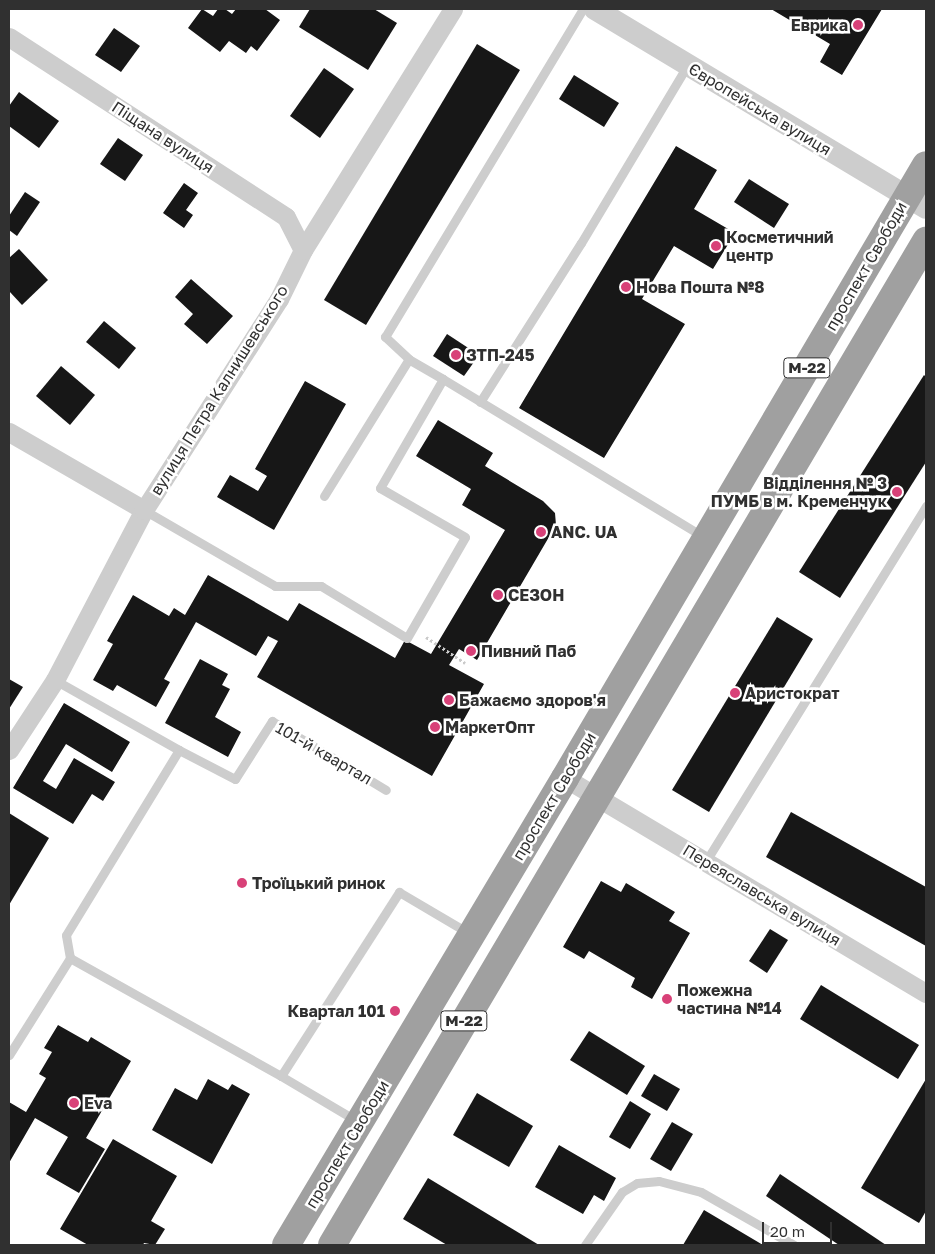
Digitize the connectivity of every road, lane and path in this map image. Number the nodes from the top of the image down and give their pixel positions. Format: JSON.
{"nodes":[{"id":1,"x":452,"y":9,"type":"edge"},
{"id":2,"x":583,"y":9,"type":"edge"},
{"id":3,"x":595,"y":9,"type":"edge"},
{"id":4,"x":9,"y":37,"type":"edge"},
{"id":5,"x":688,"y":65,"type":"junction"},
{"id":6,"x":926,"y":165,"type":"edge"},
{"id":7,"x":917,"y":202,"type":"edge"},
{"id":8,"x":926,"y":241,"type":"edge"},
{"id":9,"x":302,"y":250,"type":"junction"},
{"id":10,"x":409,"y":359,"type":"junction"},
{"id":11,"x":443,"y":379,"type":"junction"},
{"id":12,"x":480,"y":402,"type":"junction"},
{"id":13,"x":9,"y":432,"type":"edge"},
{"id":14,"x":324,"y":496,"type":"dead end"},
{"id":15,"x":926,"y":506,"type":"edge"},
{"id":16,"x":144,"y":510,"type":"junction"},
{"id":17,"x":706,"y":538,"type":"junction"},
{"id":18,"x":413,"y":629,"type":"junction"},
{"id":19,"x":465,"y":663,"type":"dead end"},
{"id":20,"x":55,"y":680,"type":"junction"},
{"id":21,"x":9,"y":750,"type":"edge"},
{"id":22,"x":179,"y":750,"type":"junction"},
{"id":23,"x":565,"y":778,"type":"junction"},
{"id":24,"x":386,"y":790,"type":"dead end"},
{"id":25,"x":596,"y":797,"type":"junction"},
{"id":26,"x":706,"y":862,"type":"junction"},
{"id":27,"x":471,"y":935,"type":"junction"},
{"id":28,"x":70,"y":958,"type":"junction"},
{"id":29,"x":926,"y":993,"type":"edge"},
{"id":30,"x":9,"y":1055,"type":"edge"},
{"id":31,"x":281,"y":1076,"type":"junction"},
{"id":32,"x":360,"y":1123,"type":"junction"},
{"id":33,"x":286,"y":1245,"type":"edge"},
{"id":34,"x":332,"y":1245,"type":"edge"},
{"id":35,"x":585,"y":1245,"type":"edge"},
{"id":36,"x":794,"y":1245,"type":"edge"}],
"edges":[{"from":1,"to":9,"type":"street","name":"вулиця Петра Калнишевського"},
{"from":2,"to":10,"type":"lane"},
{"from":3,"to":5,"type":"street","name":"Європейська вулиця"},
{"from":4,"to":9,"type":"street","name":"Піщана вулиця"},
{"from":5,"to":7,"type":"street","name":"Європейська вулиця"},
{"from":5,"to":12,"type":"lane"},
{"from":6,"to":7,"type":"highway","name":"проспект Свободи","number":"М-22"},
{"from":7,"to":17,"type":"highway","name":"проспект Свободи","number":"М-22"},
{"from":8,"to":25,"type":"highway","number":"М-22"},
{"from":9,"to":16,"type":"street","name":"вулиця Петра Калнишевського"},
{"from":10,"to":11,"type":"lane"},
{"from":10,"to":14,"type":"lane"},
{"from":11,"to":12,"type":"lane"},
{"from":11,"to":18,"type":"lane"},
{"from":12,"to":17,"type":"lane"},
{"from":13,"to":16,"type":"street"},
{"from":15,"to":26,"type":"lane"},
{"from":16,"to":18,"type":"lane"},
{"from":16,"to":20,"type":"street","name":"вулиця Петра Калнишевського"},
{"from":17,"to":23,"type":"highway","name":"проспект Свободи","number":"М-22"},
{"from":18,"to":19,"type":"path"},
{"from":20,"to":21,"type":"street","name":"вулиця Петра Калнишевського"},
{"from":20,"to":22,"type":"lane"},
{"from":22,"to":24,"type":"lane","name":"101-й квартал"},
{"from":22,"to":28,"type":"lane"},
{"from":23,"to":25,"type":"street","name":"Переяславська вулиця"},
{"from":23,"to":27,"type":"highway","name":"проспект Свободи","number":"М-22"},
{"from":25,"to":26,"type":"street","name":"Переяславська вулиця"},
{"from":25,"to":34,"type":"highway","number":"М-22"},
{"from":26,"to":29,"type":"street","name":"Переяславська вулиця"},
{"from":27,"to":31,"type":"lane"},
{"from":27,"to":32,"type":"highway","name":"проспект Свободи","number":"М-22"},
{"from":28,"to":30,"type":"lane"},
{"from":28,"to":31,"type":"lane"},
{"from":31,"to":32,"type":"lane"},
{"from":32,"to":33,"type":"highway","name":"проспект Свободи","number":"М-22"},
{"from":35,"to":36,"type":"lane"}]}
